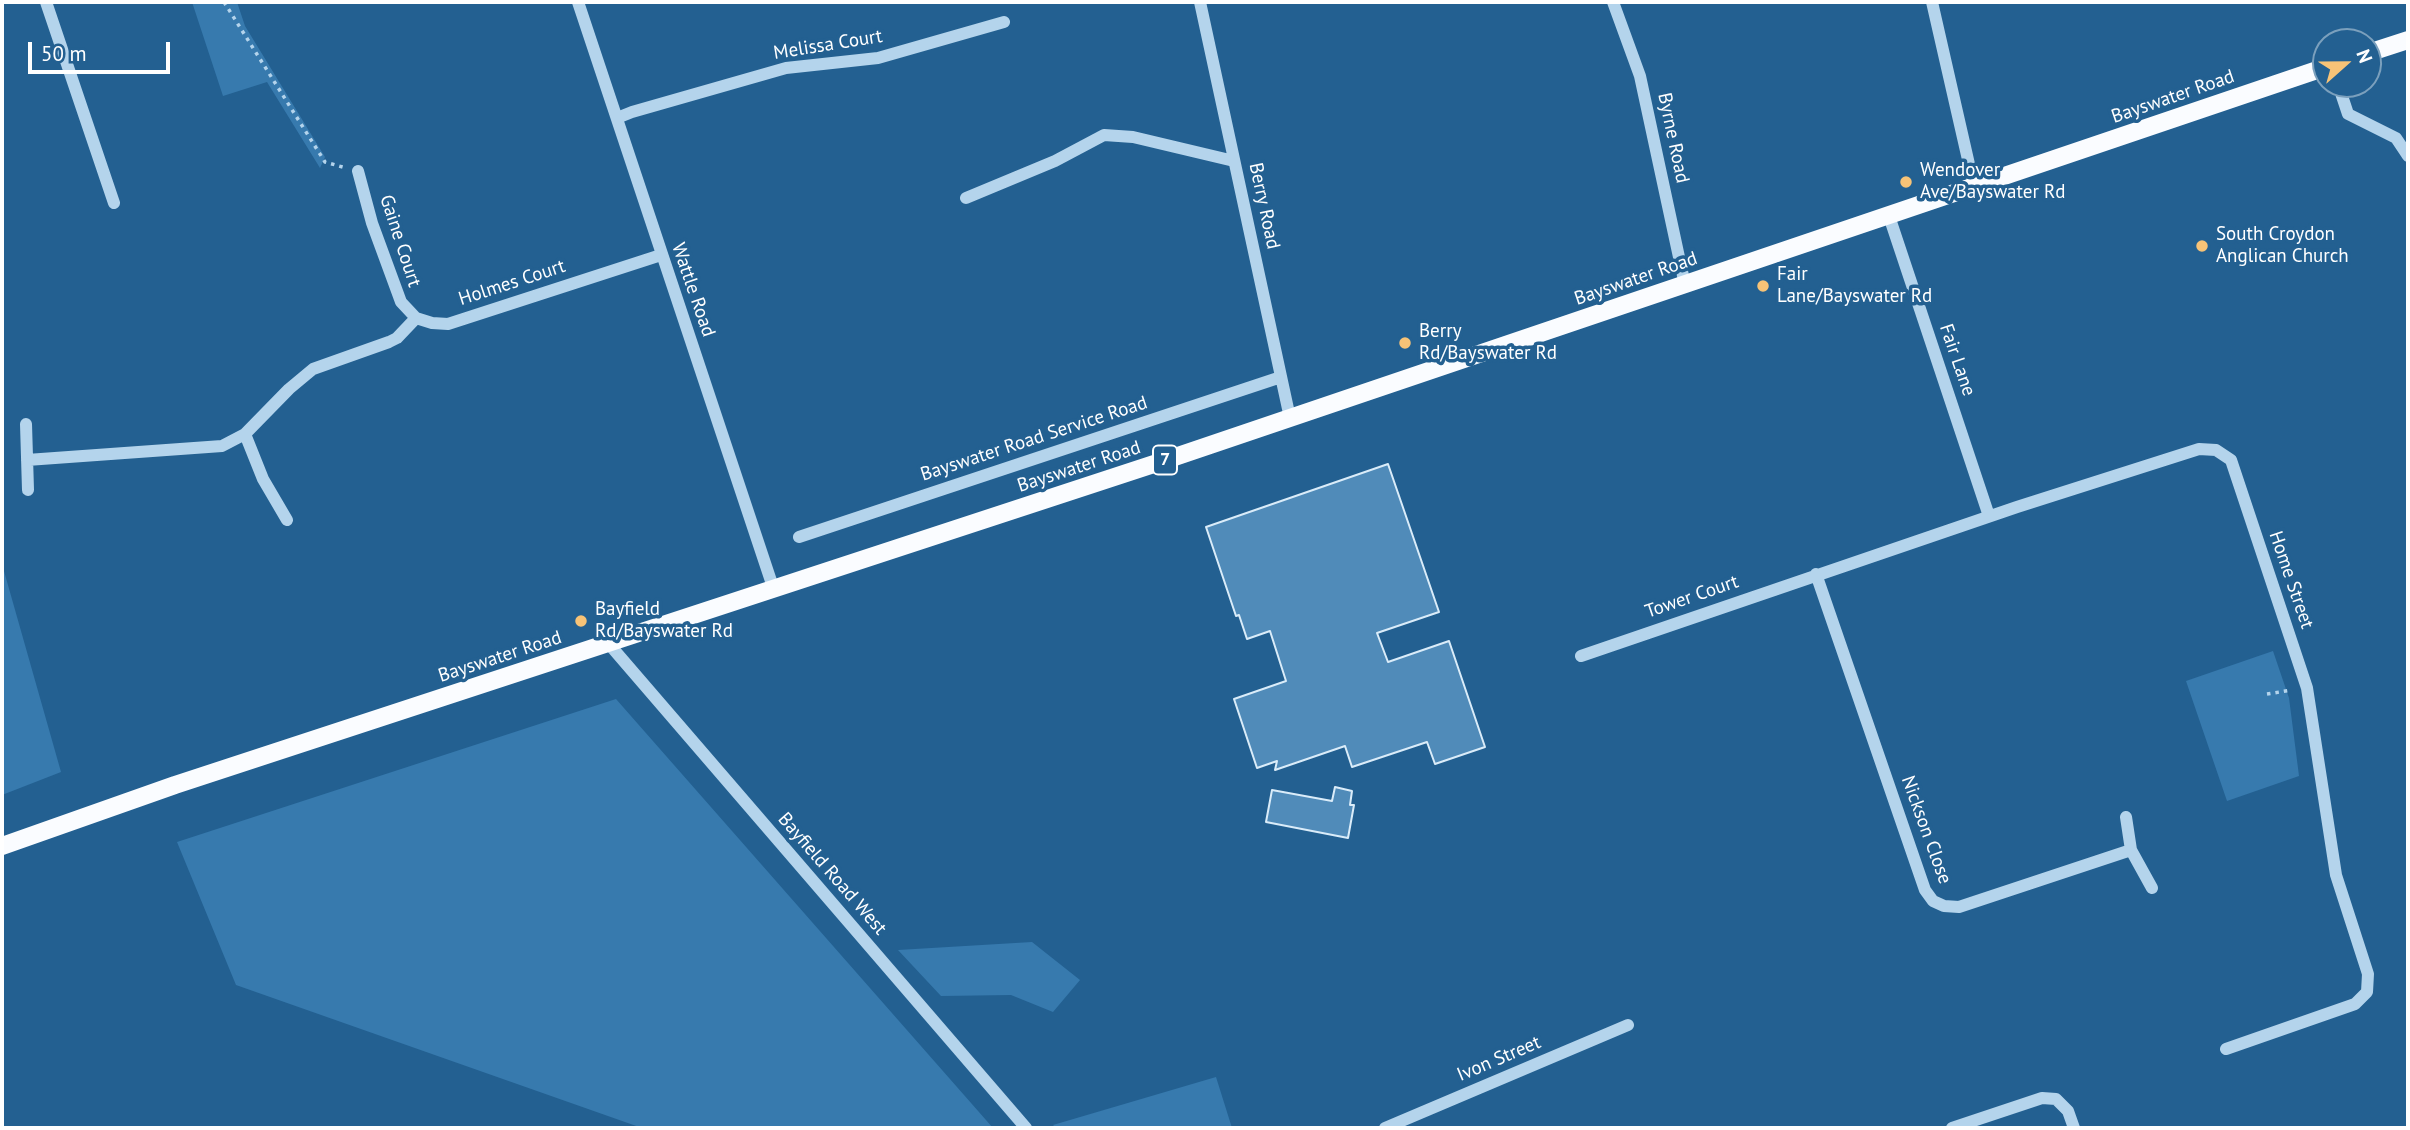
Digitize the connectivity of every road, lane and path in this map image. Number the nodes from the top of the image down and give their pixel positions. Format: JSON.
{"nodes":[{"id":1,"x":46,"y":2,"type":"edge"},
{"id":2,"x":224,"y":2,"type":"edge"},
{"id":3,"x":578,"y":2,"type":"edge"},
{"id":4,"x":1200,"y":2,"type":"edge"},
{"id":5,"x":1613,"y":2,"type":"edge"},
{"id":6,"x":1932,"y":2,"type":"edge"},
{"id":7,"x":1004,"y":22,"type":"dead end"},
{"id":8,"x":2408,"y":40,"type":"edge"},
{"id":9,"x":2382,"y":48,"type":"edge"},
{"id":10,"x":2312,"y":72,"type":"edge"},
{"id":11,"x":2343,"y":98,"type":"edge"},
{"id":12,"x":617,"y":118,"type":"junction"},
{"id":13,"x":2408,"y":156,"type":"edge"},
{"id":14,"x":1234,"y":161,"type":"junction"},
{"id":15,"x":358,"y":171,"type":"joint"},
{"id":16,"x":1974,"y":187,"type":"junction"},
{"id":17,"x":966,"y":198,"type":"dead end"},
{"id":18,"x":114,"y":203,"type":"dead end"},
{"id":19,"x":1889,"y":216,"type":"junction"},
{"id":20,"x":661,"y":255,"type":"junction"},
{"id":21,"x":1685,"y":285,"type":"junction"},
{"id":22,"x":416,"y":318,"type":"junction"},
{"id":23,"x":1281,"y":377,"type":"junction"},
{"id":24,"x":1290,"y":418,"type":"junction"},
{"id":25,"x":26,"y":424,"type":"dead end"},
{"id":26,"x":245,"y":434,"type":"junction"},
{"id":27,"x":27,"y":460,"type":"junction"},
{"id":28,"x":28,"y":491,"type":"dead end"},
{"id":29,"x":1989,"y":516,"type":"junction"},
{"id":30,"x":287,"y":520,"type":"dead end"},
{"id":31,"x":799,"y":537,"type":"dead end"},
{"id":32,"x":1816,"y":575,"type":"junction"},
{"id":33,"x":774,"y":590,"type":"junction"},
{"id":34,"x":609,"y":643,"type":"junction"},
{"id":35,"x":1581,"y":656,"type":"dead end"},
{"id":36,"x":2293,"y":689,"type":"dead end"},
{"id":37,"x":2267,"y":694,"type":"dead end"},
{"id":38,"x":2126,"y":817,"type":"dead end"},
{"id":39,"x":2,"y":846,"type":"edge"},
{"id":40,"x":2131,"y":850,"type":"junction"},
{"id":41,"x":2152,"y":888,"type":"dead end"},
{"id":42,"x":1628,"y":1025,"type":"dead end"},
{"id":43,"x":2226,"y":1049,"type":"dead end"},
{"id":44,"x":1026,"y":1128,"type":"edge"},
{"id":45,"x":1385,"y":1128,"type":"edge"},
{"id":46,"x":1952,"y":1128,"type":"edge"},
{"id":47,"x":2074,"y":1128,"type":"edge"}],
"edges":[{"from":1,"to":18,"type":"street"},
{"from":2,"to":15,"type":"path"},
{"from":3,"to":12,"type":"street","name":"Wattle Road"},
{"from":4,"to":14,"type":"street","name":"Berry Road"},
{"from":5,"to":21,"type":"street","name":"Byrne Road"},
{"from":6,"to":16,"type":"street"},
{"from":7,"to":12,"type":"street","name":"Melissa Court"},
{"from":8,"to":9,"type":"main road"},
{"from":10,"to":16,"type":"main road","name":"Bayswater Road","number":"7"},
{"from":11,"to":13,"type":"street"},
{"from":12,"to":20,"type":"street","name":"Wattle Road"},
{"from":14,"to":17,"type":"street"},
{"from":14,"to":23,"type":"street","name":"Berry Road"},
{"from":15,"to":22,"type":"street","name":"Gaine Court"},
{"from":16,"to":19,"type":"main road","name":"Bayswater Road","number":"7"},
{"from":19,"to":21,"type":"main road","name":"Bayswater Road","number":"7"},
{"from":19,"to":29,"type":"street","name":"Fair Lane"},
{"from":20,"to":22,"type":"street","name":"Holmes Court"},
{"from":20,"to":33,"type":"street","name":"Wattle Road"},
{"from":21,"to":24,"type":"main road","name":"Bayswater Road","number":"7"},
{"from":22,"to":26,"type":"street"},
{"from":23,"to":24,"type":"street","name":"Berry Road"},
{"from":23,"to":31,"type":"street","name":"Bayswater Road Service Road"},
{"from":24,"to":33,"type":"main road","name":"Bayswater Road","number":"7"},
{"from":25,"to":27,"type":"street"},
{"from":26,"to":27,"type":"street"},
{"from":26,"to":30,"type":"street"},
{"from":27,"to":28,"type":"street"},
{"from":29,"to":32,"type":"street","name":"Home Street"},
{"from":29,"to":43,"type":"street","name":"Home Street"},
{"from":32,"to":35,"type":"street","name":"Tower Court"},
{"from":32,"to":40,"type":"street","name":"Nickson Close"},
{"from":33,"to":34,"type":"main road","name":"Bayswater Road","number":"7"},
{"from":34,"to":39,"type":"main road","name":"Bayswater Road","number":"7"},
{"from":34,"to":44,"type":"street","name":"Bayfield Road West"},
{"from":36,"to":37,"type":"path"},
{"from":38,"to":40,"type":"street"},
{"from":40,"to":41,"type":"street"},
{"from":42,"to":45,"type":"street","name":"Ivon Street"},
{"from":46,"to":47,"type":"street"}]}
